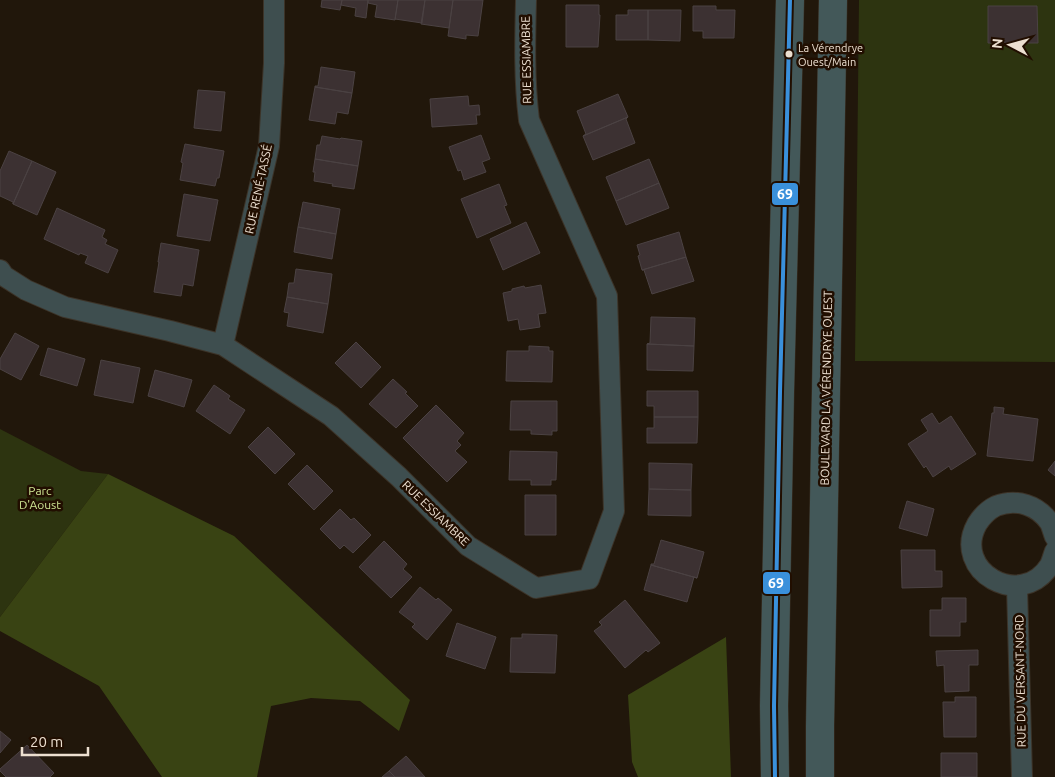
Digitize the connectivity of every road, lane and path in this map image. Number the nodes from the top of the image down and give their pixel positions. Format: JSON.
{"nodes":[{"id":1,"x":274,"y":0,"type":"edge"},
{"id":2,"x":526,"y":0,"type":"edge"},
{"id":3,"x":790,"y":0,"type":"edge"},
{"id":4,"x":833,"y":0,"type":"edge"},
{"id":5,"x":1,"y":277,"type":"edge"},
{"id":6,"x":222,"y":345,"type":"junction"},
{"id":7,"x":1055,"y":537,"type":"edge"},
{"id":8,"x":1055,"y":551,"type":"edge"},
{"id":9,"x":1017,"y":586,"type":"junction"},
{"id":10,"x":775,"y":777,"type":"edge"},
{"id":11,"x":820,"y":777,"type":"edge"},
{"id":12,"x":1022,"y":777,"type":"edge"}],
"edges":[{"from":1,"to":6,"type":"street","name":"RUE RENÉ-TASSÉ"},
{"from":2,"to":6,"type":"street","name":"RUE ESSIAMBRE"},
{"from":3,"to":10,"type":"main road"},
{"from":4,"to":11,"type":"main road","name":"BOULEVARD LA VÉRENDRYE OUEST"},
{"from":5,"to":6,"type":"street","name":"RUE ESSIAMBRE"},
{"from":7,"to":9,"type":"street"},
{"from":8,"to":9,"type":"street"},
{"from":9,"to":12,"type":"street","name":"RUE DU VERSANT-NORD"}]}
